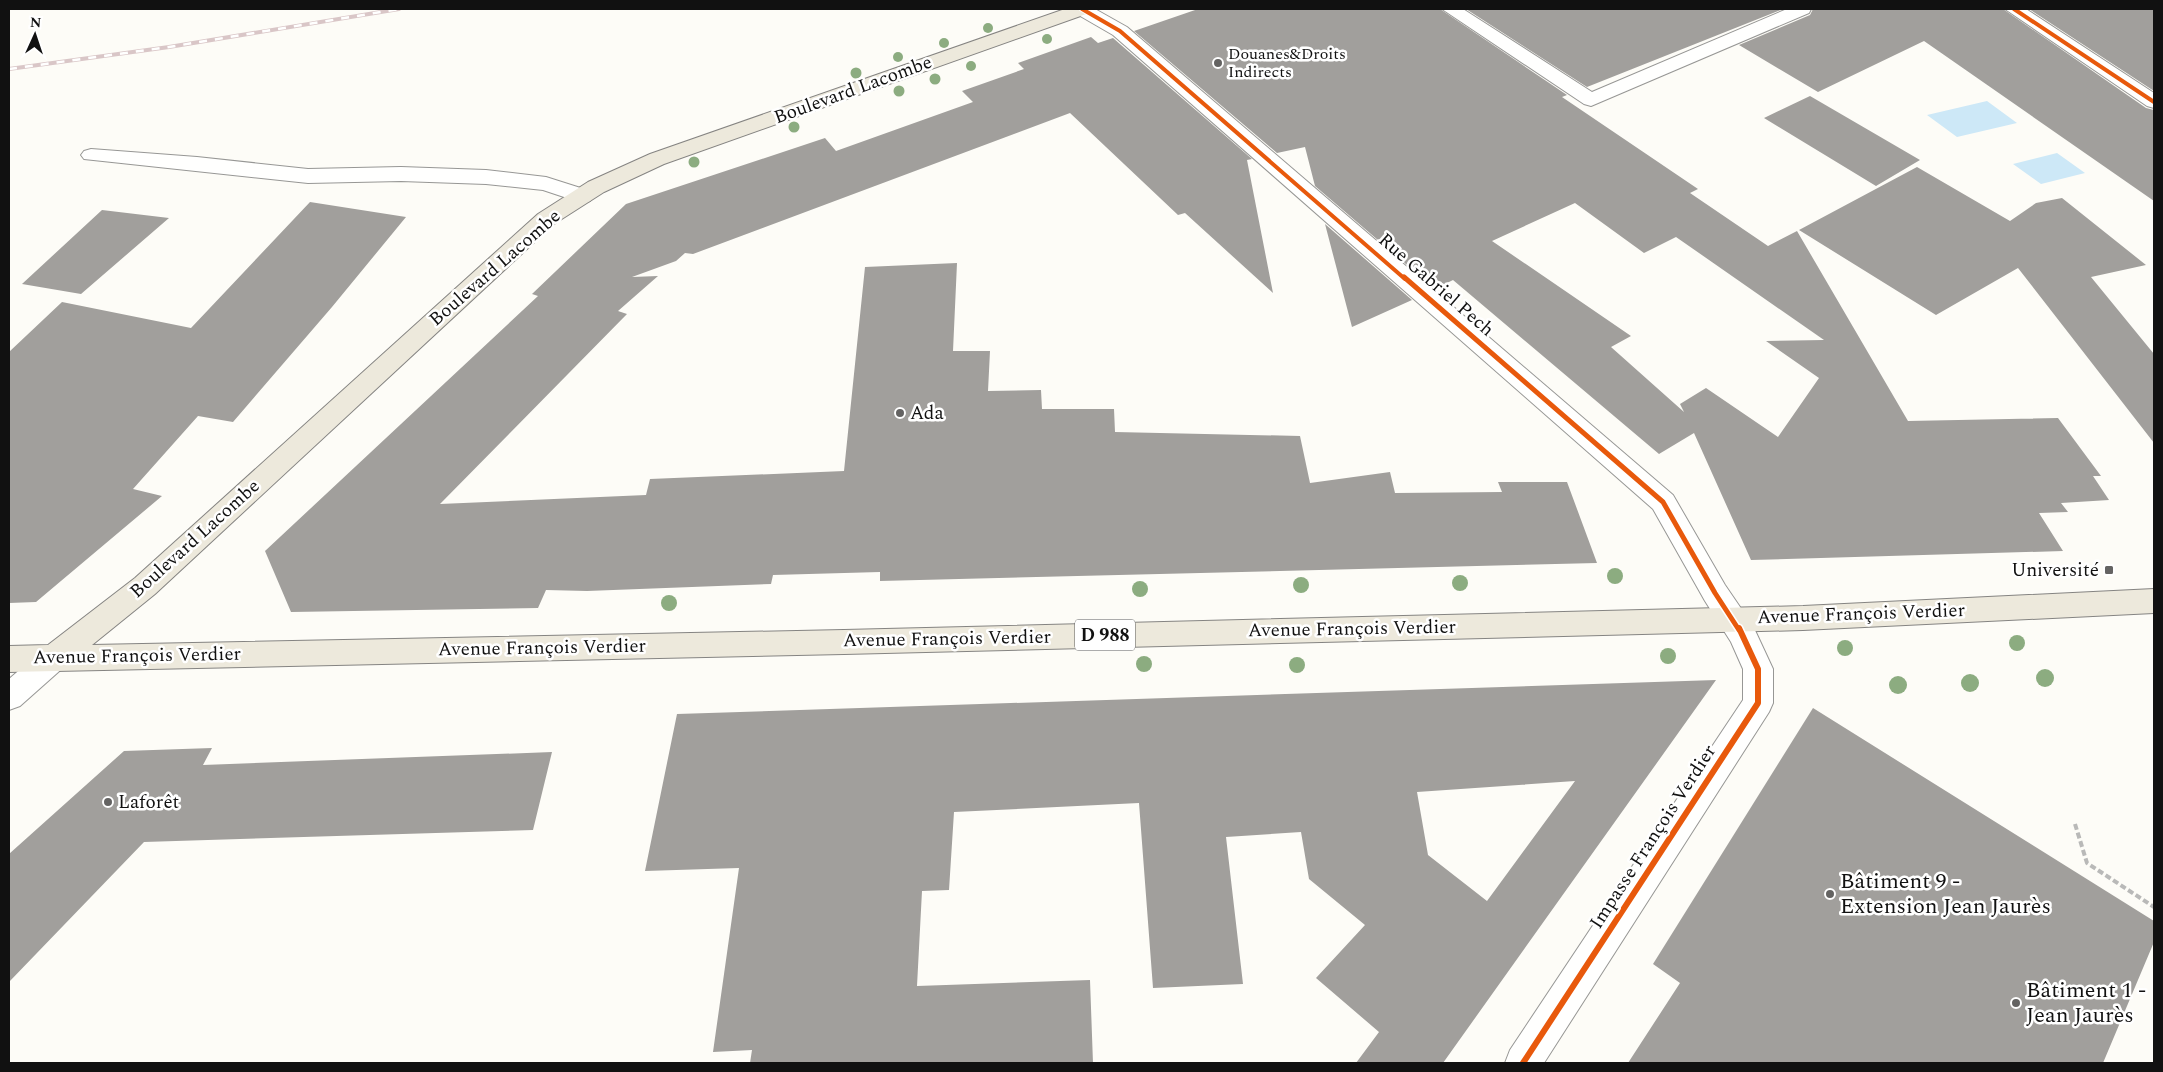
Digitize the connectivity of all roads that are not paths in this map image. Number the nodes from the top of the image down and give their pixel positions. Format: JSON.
{"nodes":[{"id":1,"x":1082,"y":9,"type":"edge"},
{"id":2,"x":1451,"y":9,"type":"edge"},
{"id":3,"x":1802,"y":9,"type":"edge"},
{"id":4,"x":2014,"y":9,"type":"edge"},
{"id":5,"x":2154,"y":102,"type":"edge"},
{"id":6,"x":90,"y":155,"type":"dead end"},
{"id":7,"x":582,"y":196,"type":"junction"},
{"id":8,"x":2154,"y":601,"type":"edge"},
{"id":9,"x":1732,"y":619,"type":"junction"},
{"id":10,"x":55,"y":657,"type":"junction"},
{"id":11,"x":9,"y":658,"type":"edge"},
{"id":12,"x":9,"y":697,"type":"edge"},
{"id":13,"x":1523,"y":1063,"type":"edge"}],
"edges":[{"from":1,"to":7,"type":"main road","name":"Boulevard Lacombe"},
{"from":1,"to":9,"type":"street","name":"Rue Gabriel Pech"},
{"from":2,"to":3,"type":"street"},
{"from":4,"to":5,"type":"street"},
{"from":6,"to":7,"type":"street"},
{"from":7,"to":10,"type":"main road","name":"Boulevard Lacombe"},
{"from":8,"to":9,"type":"main road","name":"Avenue François Verdier","number":"D 988"},
{"from":9,"to":10,"type":"main road","name":"Avenue François Verdier","number":"D 988"},
{"from":9,"to":13,"type":"street","name":"Impasse François Verdier"},
{"from":10,"to":11,"type":"main road","name":"Avenue François Verdier","number":"D 988"},
{"from":10,"to":12,"type":"street"}]}
